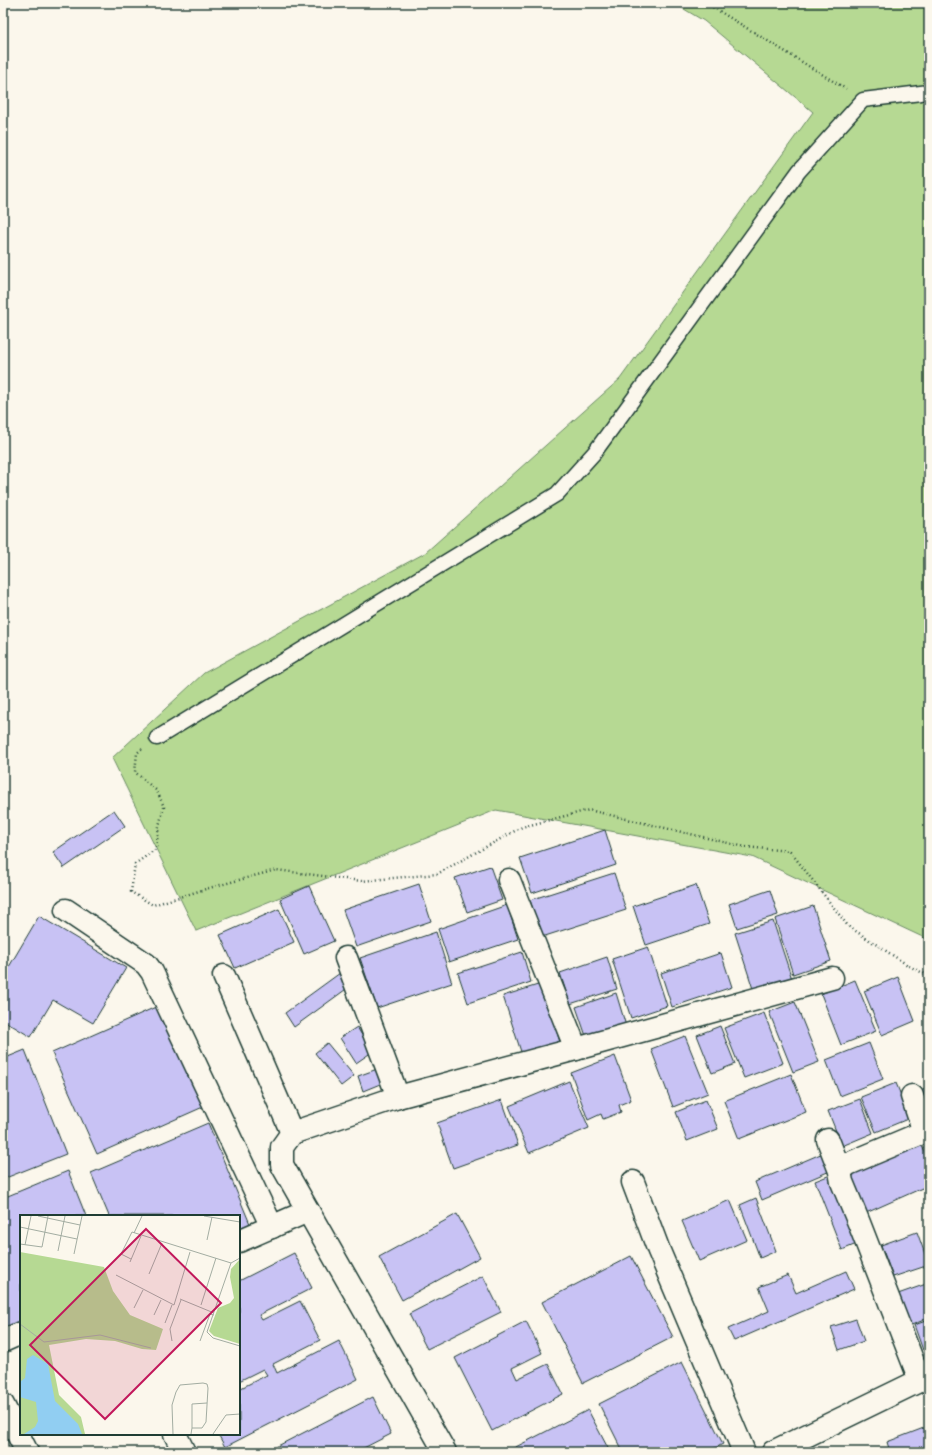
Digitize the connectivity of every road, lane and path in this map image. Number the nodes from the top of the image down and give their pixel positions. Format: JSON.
{"nodes":[{"id":1,"x":706,"y":3,"type":"edge"},
{"id":2,"x":929,"y":92,"type":"edge"},
{"id":3,"x":863,"y":100,"type":"junction"},
{"id":4,"x":157,"y":738,"type":"joint"},
{"id":5,"x":509,"y":880,"type":"dead end"},
{"id":6,"x":66,"y":910,"type":"dead end"},
{"id":7,"x":346,"y":958,"type":"dead end"},
{"id":8,"x":224,"y":976,"type":"dead end"},
{"id":9,"x":929,"y":976,"type":"edge"},
{"id":10,"x":832,"y":978,"type":"dead end"},
{"id":11,"x":576,"y":1049,"type":"junction"},
{"id":12,"x":912,"y":1096,"type":"dead end"},
{"id":13,"x":398,"y":1097,"type":"junction"},
{"id":14,"x":292,"y":1133,"type":"junction"},
{"id":15,"x":926,"y":1133,"type":"edge"},
{"id":16,"x":828,"y":1140,"type":"dead end"},
{"id":17,"x":840,"y":1170,"type":"junction"},
{"id":18,"x":633,"y":1182,"type":"dead end"},
{"id":19,"x":308,"y":1211,"type":"junction"},
{"id":20,"x":272,"y":1227,"type":"junction"},
{"id":21,"x":240,"y":1241,"type":"edge"},
{"id":22,"x":20,"y":1333,"type":"edge"},
{"id":23,"x":3,"y":1341,"type":"edge"},
{"id":24,"x":924,"y":1378,"type":"edge"},
{"id":25,"x":3,"y":1405,"type":"edge"},
{"id":26,"x":176,"y":1435,"type":"edge"},
{"id":27,"x":27,"y":1452,"type":"edge"},
{"id":28,"x":184,"y":1452,"type":"edge"},
{"id":29,"x":445,"y":1452,"type":"edge"},
{"id":30,"x":744,"y":1452,"type":"edge"},
{"id":31,"x":773,"y":1452,"type":"edge"}],
"edges":[{"from":1,"to":3,"type":"path"},
{"from":2,"to":3,"type":"lane"},
{"from":3,"to":4,"type":"lane"},
{"from":4,"to":9,"type":"path"},
{"from":5,"to":11,"type":"street"},
{"from":6,"to":20,"type":"street"},
{"from":7,"to":13,"type":"street"},
{"from":8,"to":14,"type":"street"},
{"from":10,"to":11,"type":"street"},
{"from":11,"to":13,"type":"street"},
{"from":12,"to":15,"type":"street"},
{"from":13,"to":14,"type":"street"},
{"from":14,"to":19,"type":"street"},
{"from":15,"to":17,"type":"street"},
{"from":16,"to":17,"type":"street"},
{"from":17,"to":24,"type":"street"},
{"from":18,"to":30,"type":"street"},
{"from":19,"to":20,"type":"street"},
{"from":19,"to":29,"type":"street"},
{"from":20,"to":21,"type":"street"},
{"from":22,"to":23,"type":"street"},
{"from":24,"to":31,"type":"street"},
{"from":25,"to":27,"type":"street"},
{"from":26,"to":28,"type":"street"}]}
